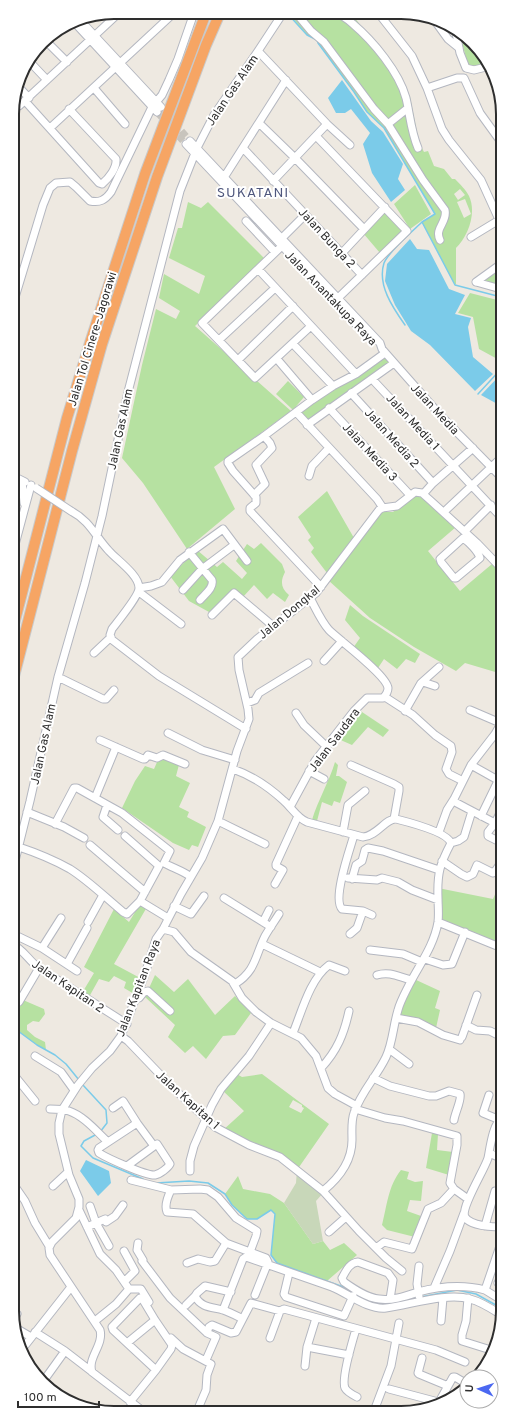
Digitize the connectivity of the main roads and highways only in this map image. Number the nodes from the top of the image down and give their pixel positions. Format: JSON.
{"nodes":[{"id":1,"x":204,"y":19,"type":"edge"},
{"id":2,"x":217,"y":19,"type":"edge"},
{"id":3,"x":19,"y":605,"type":"edge"},
{"id":4,"x":19,"y":657,"type":"edge"}],
"edges":[{"from":1,"to":3,"type":"highway","name":"Jalan Tol Cinere–Jagorawi"},
{"from":2,"to":4,"type":"highway","name":"Jalan Tol Cinere–Jagorawi"}]}
